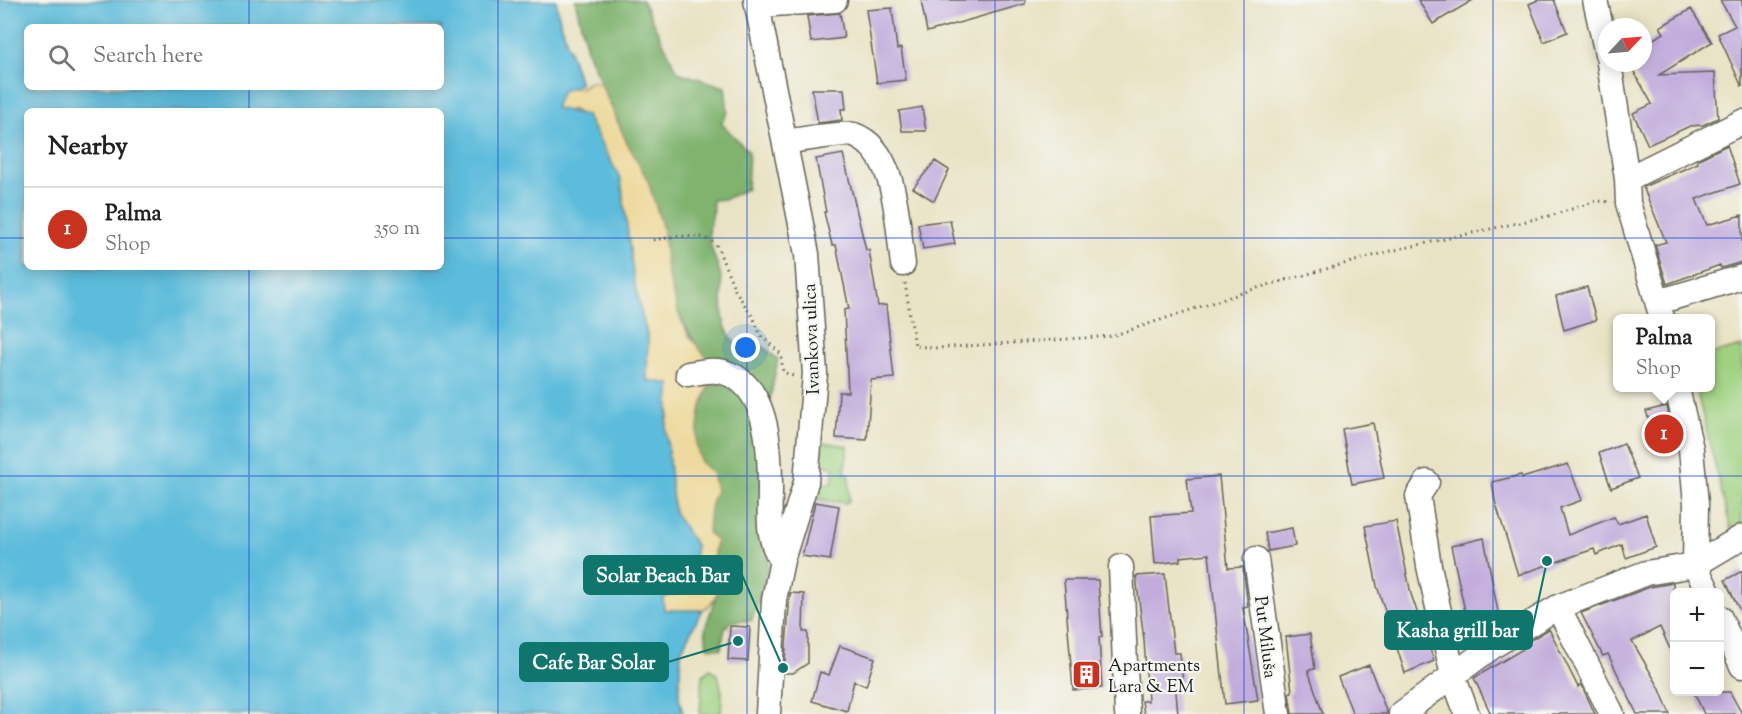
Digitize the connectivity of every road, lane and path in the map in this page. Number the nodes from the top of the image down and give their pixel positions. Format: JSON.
{"nodes":[{"id":1,"x":836,"y":0,"type":"edge"},
{"id":2,"x":1595,"y":0,"type":"edge"},
{"id":3,"x":757,"y":2,"type":"edge"},
{"id":4,"x":1599,"y":18,"type":"edge"},
{"id":5,"x":1610,"y":72,"type":"edge"},
{"id":6,"x":1742,"y":122,"type":"edge"},
{"id":7,"x":785,"y":142,"type":"junction"},
{"id":8,"x":1628,"y":179,"type":"junction"},
{"id":9,"x":1597,"y":201,"type":"dead end"},
{"id":10,"x":652,"y":240,"type":"dead end"},
{"id":11,"x":903,"y":264,"type":"joint"},
{"id":12,"x":1742,"y":277,"type":"edge"},
{"id":13,"x":1660,"y":310,"type":"edge"},
{"id":14,"x":688,"y":374,"type":"dead end"},
{"id":15,"x":815,"y":382,"type":"junction"},
{"id":16,"x":1678,"y":392,"type":"edge"},
{"id":17,"x":1426,"y":482,"type":"dead end"},
{"id":18,"x":1742,"y":537,"type":"edge"},
{"id":19,"x":1256,"y":559,"type":"dead end"},
{"id":20,"x":782,"y":560,"type":"junction"},
{"id":21,"x":1695,"y":565,"type":"junction"},
{"id":22,"x":1122,"y":567,"type":"dead end"},
{"id":23,"x":1706,"y":588,"type":"edge"},
{"id":24,"x":1558,"y":607,"type":"junction"},
{"id":25,"x":1724,"y":628,"type":"edge"},
{"id":26,"x":1742,"y":666,"type":"edge"},
{"id":27,"x":1453,"y":676,"type":"junction"},
{"id":28,"x":768,"y":714,"type":"edge"},
{"id":29,"x":1127,"y":714,"type":"edge"},
{"id":30,"x":1278,"y":714,"type":"edge"},
{"id":31,"x":1401,"y":714,"type":"edge"},
{"id":32,"x":1467,"y":714,"type":"edge"},
{"id":33,"x":1612,"y":714,"type":"edge"}],
"edges":[{"from":1,"to":3,"type":"street"},
{"from":2,"to":4,"type":"street"},
{"from":3,"to":7,"type":"street","name":"Ivankova ulica"},
{"from":5,"to":8,"type":"street"},
{"from":6,"to":8,"type":"street"},
{"from":7,"to":11,"type":"street"},
{"from":7,"to":15,"type":"street","name":"Ivankova ulica"},
{"from":8,"to":13,"type":"street"},
{"from":9,"to":11,"type":"path"},
{"from":10,"to":15,"type":"path"},
{"from":12,"to":13,"type":"street"},
{"from":14,"to":20,"type":"street"},
{"from":15,"to":20,"type":"street","name":"Ivankova ulica"},
{"from":16,"to":21,"type":"street"},
{"from":17,"to":27,"type":"street"},
{"from":18,"to":21,"type":"street"},
{"from":19,"to":30,"type":"street","name":"Put Miluša"},
{"from":20,"to":28,"type":"street","name":"Ivankova ulica"},
{"from":21,"to":23,"type":"street"},
{"from":21,"to":24,"type":"street"},
{"from":22,"to":29,"type":"street"},
{"from":24,"to":27,"type":"street"},
{"from":24,"to":33,"type":"street"},
{"from":25,"to":26,"type":"street"},
{"from":27,"to":31,"type":"street"},
{"from":27,"to":32,"type":"street"}]}
